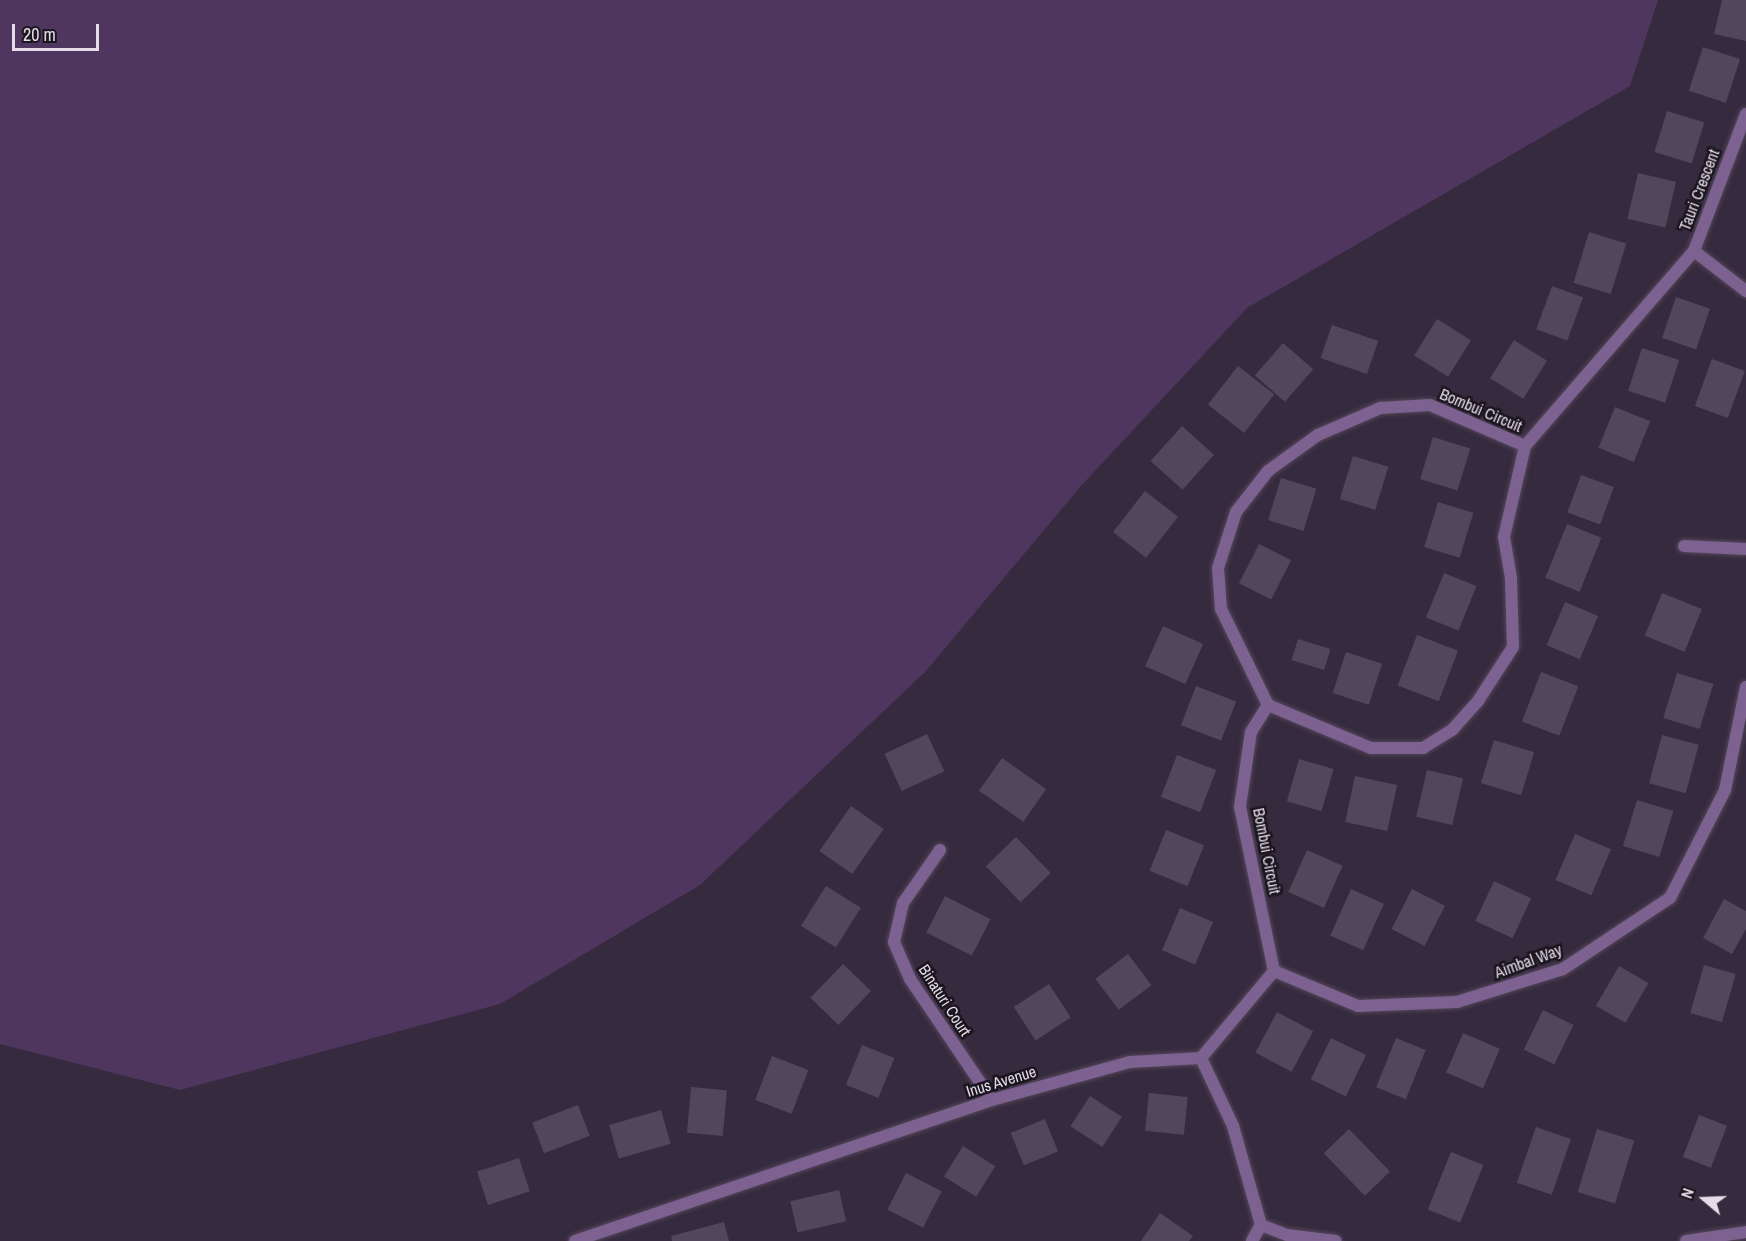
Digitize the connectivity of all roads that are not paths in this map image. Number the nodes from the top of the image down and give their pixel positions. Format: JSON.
{"nodes":[{"id":1,"x":1746,"y":114,"type":"edge"},
{"id":2,"x":1694,"y":251,"type":"junction"},
{"id":3,"x":1746,"y":291,"type":"edge"},
{"id":4,"x":1525,"y":446,"type":"junction"},
{"id":5,"x":1684,"y":546,"type":"dead end"},
{"id":6,"x":1746,"y":549,"type":"edge"},
{"id":7,"x":1746,"y":687,"type":"edge"},
{"id":8,"x":1268,"y":705,"type":"junction"},
{"id":9,"x":940,"y":850,"type":"dead end"},
{"id":10,"x":1274,"y":971,"type":"junction"},
{"id":11,"x":1201,"y":1058,"type":"junction"},
{"id":12,"x":992,"y":1100,"type":"junction"},
{"id":13,"x":1261,"y":1225,"type":"junction"},
{"id":14,"x":1746,"y":1232,"type":"edge"},
{"id":15,"x":575,"y":1241,"type":"edge"},
{"id":16,"x":1252,"y":1241,"type":"edge"},
{"id":17,"x":1336,"y":1241,"type":"edge"},
{"id":18,"x":1686,"y":1241,"type":"edge"}],
"edges":[{"from":1,"to":2,"type":"street","name":"Tauri Crescent"},
{"from":2,"to":3,"type":"street","name":"Tauri Crescent"},
{"from":2,"to":4,"type":"street","name":"Bombui Circuit"},
{"from":4,"to":8,"type":"street","name":"Bombui Circuit"},
{"from":4,"to":8,"type":"street","name":"Bombui Circuit"},
{"from":5,"to":6,"type":"street"},
{"from":7,"to":10,"type":"street","name":"Aimbal Way"},
{"from":8,"to":10,"type":"street","name":"Bombui Circuit"},
{"from":9,"to":12,"type":"street","name":"Binaturi Court"},
{"from":10,"to":11,"type":"street"},
{"from":11,"to":12,"type":"street","name":"Inus Avenue"},
{"from":11,"to":13,"type":"street"},
{"from":12,"to":15,"type":"street","name":"Inus Avenue"},
{"from":13,"to":16,"type":"street"},
{"from":13,"to":17,"type":"street"},
{"from":14,"to":18,"type":"street"}]}
